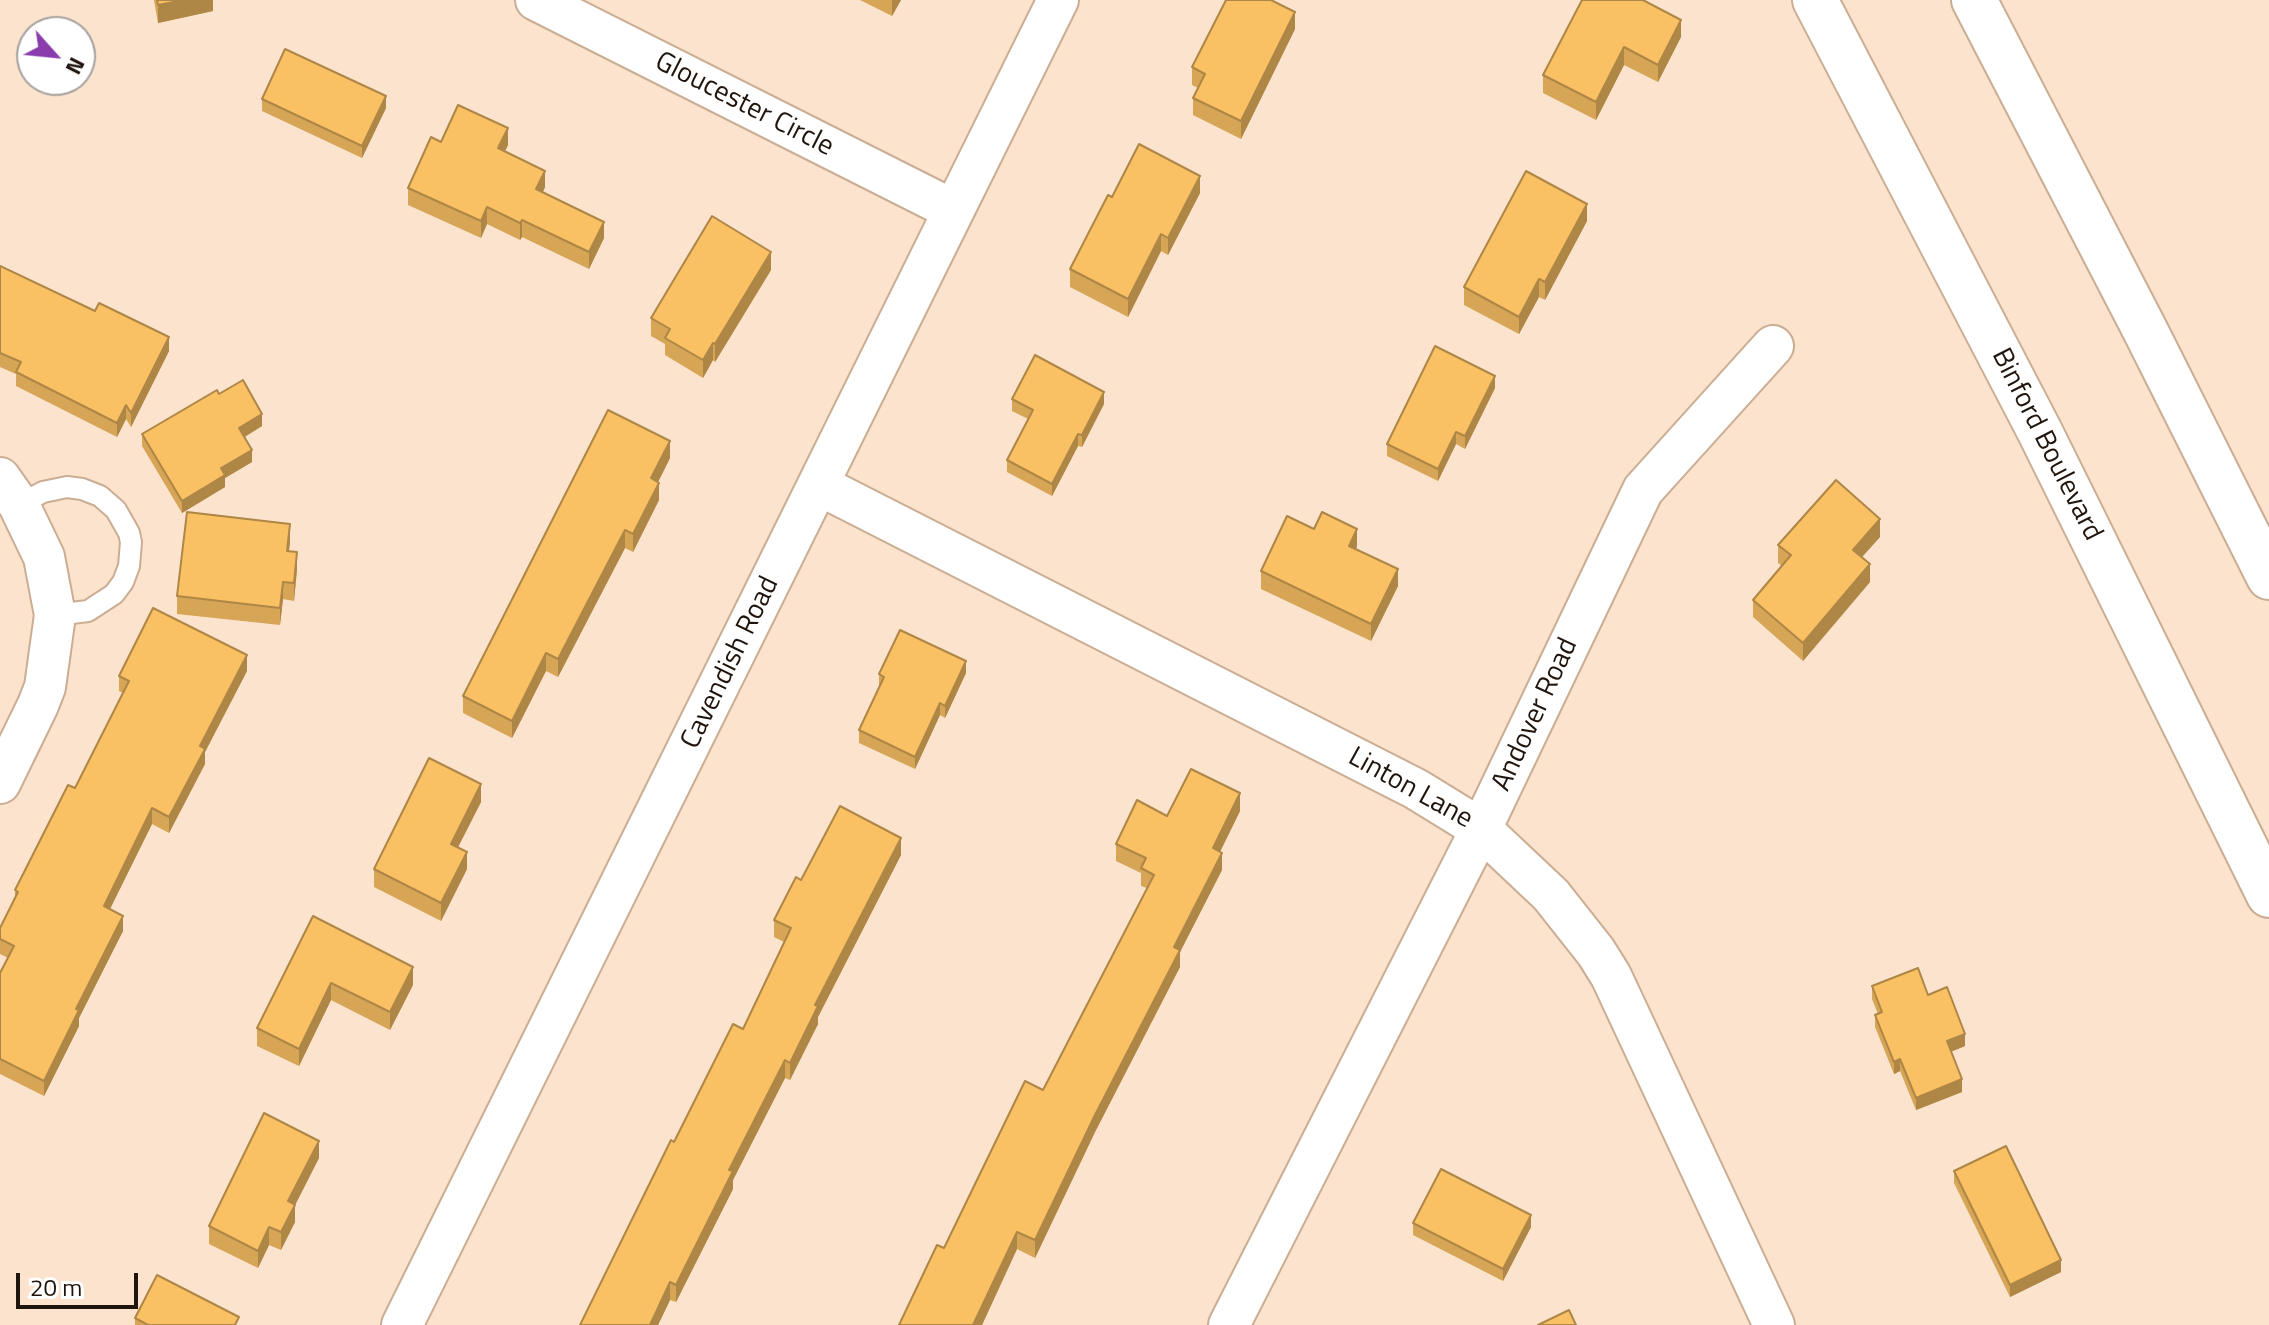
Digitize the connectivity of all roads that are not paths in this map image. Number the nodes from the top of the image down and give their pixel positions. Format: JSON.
{"nodes":[{"id":1,"x":536,"y":0,"type":"edge"},
{"id":2,"x":1058,"y":0,"type":"edge"},
{"id":3,"x":1815,"y":0,"type":"edge"},
{"id":4,"x":1974,"y":0,"type":"edge"},
{"id":5,"x":953,"y":210,"type":"junction"},
{"id":6,"x":1773,"y":346,"type":"dead end"},
{"id":7,"x":819,"y":485,"type":"junction"},
{"id":8,"x":10,"y":491,"type":"edge"},
{"id":9,"x":2269,"y":577,"type":"edge"},
{"id":10,"x":55,"y":615,"type":"junction"},
{"id":11,"x":0,"y":783,"type":"edge"},
{"id":12,"x":1481,"y":829,"type":"junction"},
{"id":13,"x":2269,"y":895,"type":"edge"},
{"id":14,"x":402,"y":1325,"type":"edge"},
{"id":15,"x":1229,"y":1325,"type":"edge"},
{"id":16,"x":1774,"y":1325,"type":"edge"}],
"edges":[{"from":1,"to":5,"type":"street","name":"Gloucester Circle"},
{"from":2,"to":5,"type":"street","name":"Cavendish Road"},
{"from":3,"to":13,"type":"main road","name":"Binford Boulevard"},
{"from":4,"to":9,"type":"main road"},
{"from":5,"to":7,"type":"street","name":"Cavendish Road"},
{"from":6,"to":12,"type":"street","name":"Andover Road"},
{"from":7,"to":12,"type":"street","name":"Linton Lane"},
{"from":7,"to":14,"type":"street","name":"Cavendish Road"},
{"from":8,"to":10,"type":"street"},
{"from":8,"to":10,"type":"lane"},
{"from":10,"to":11,"type":"street"},
{"from":12,"to":15,"type":"street","name":"Andover Road"},
{"from":12,"to":16,"type":"street","name":"Linton Lane"}]}
